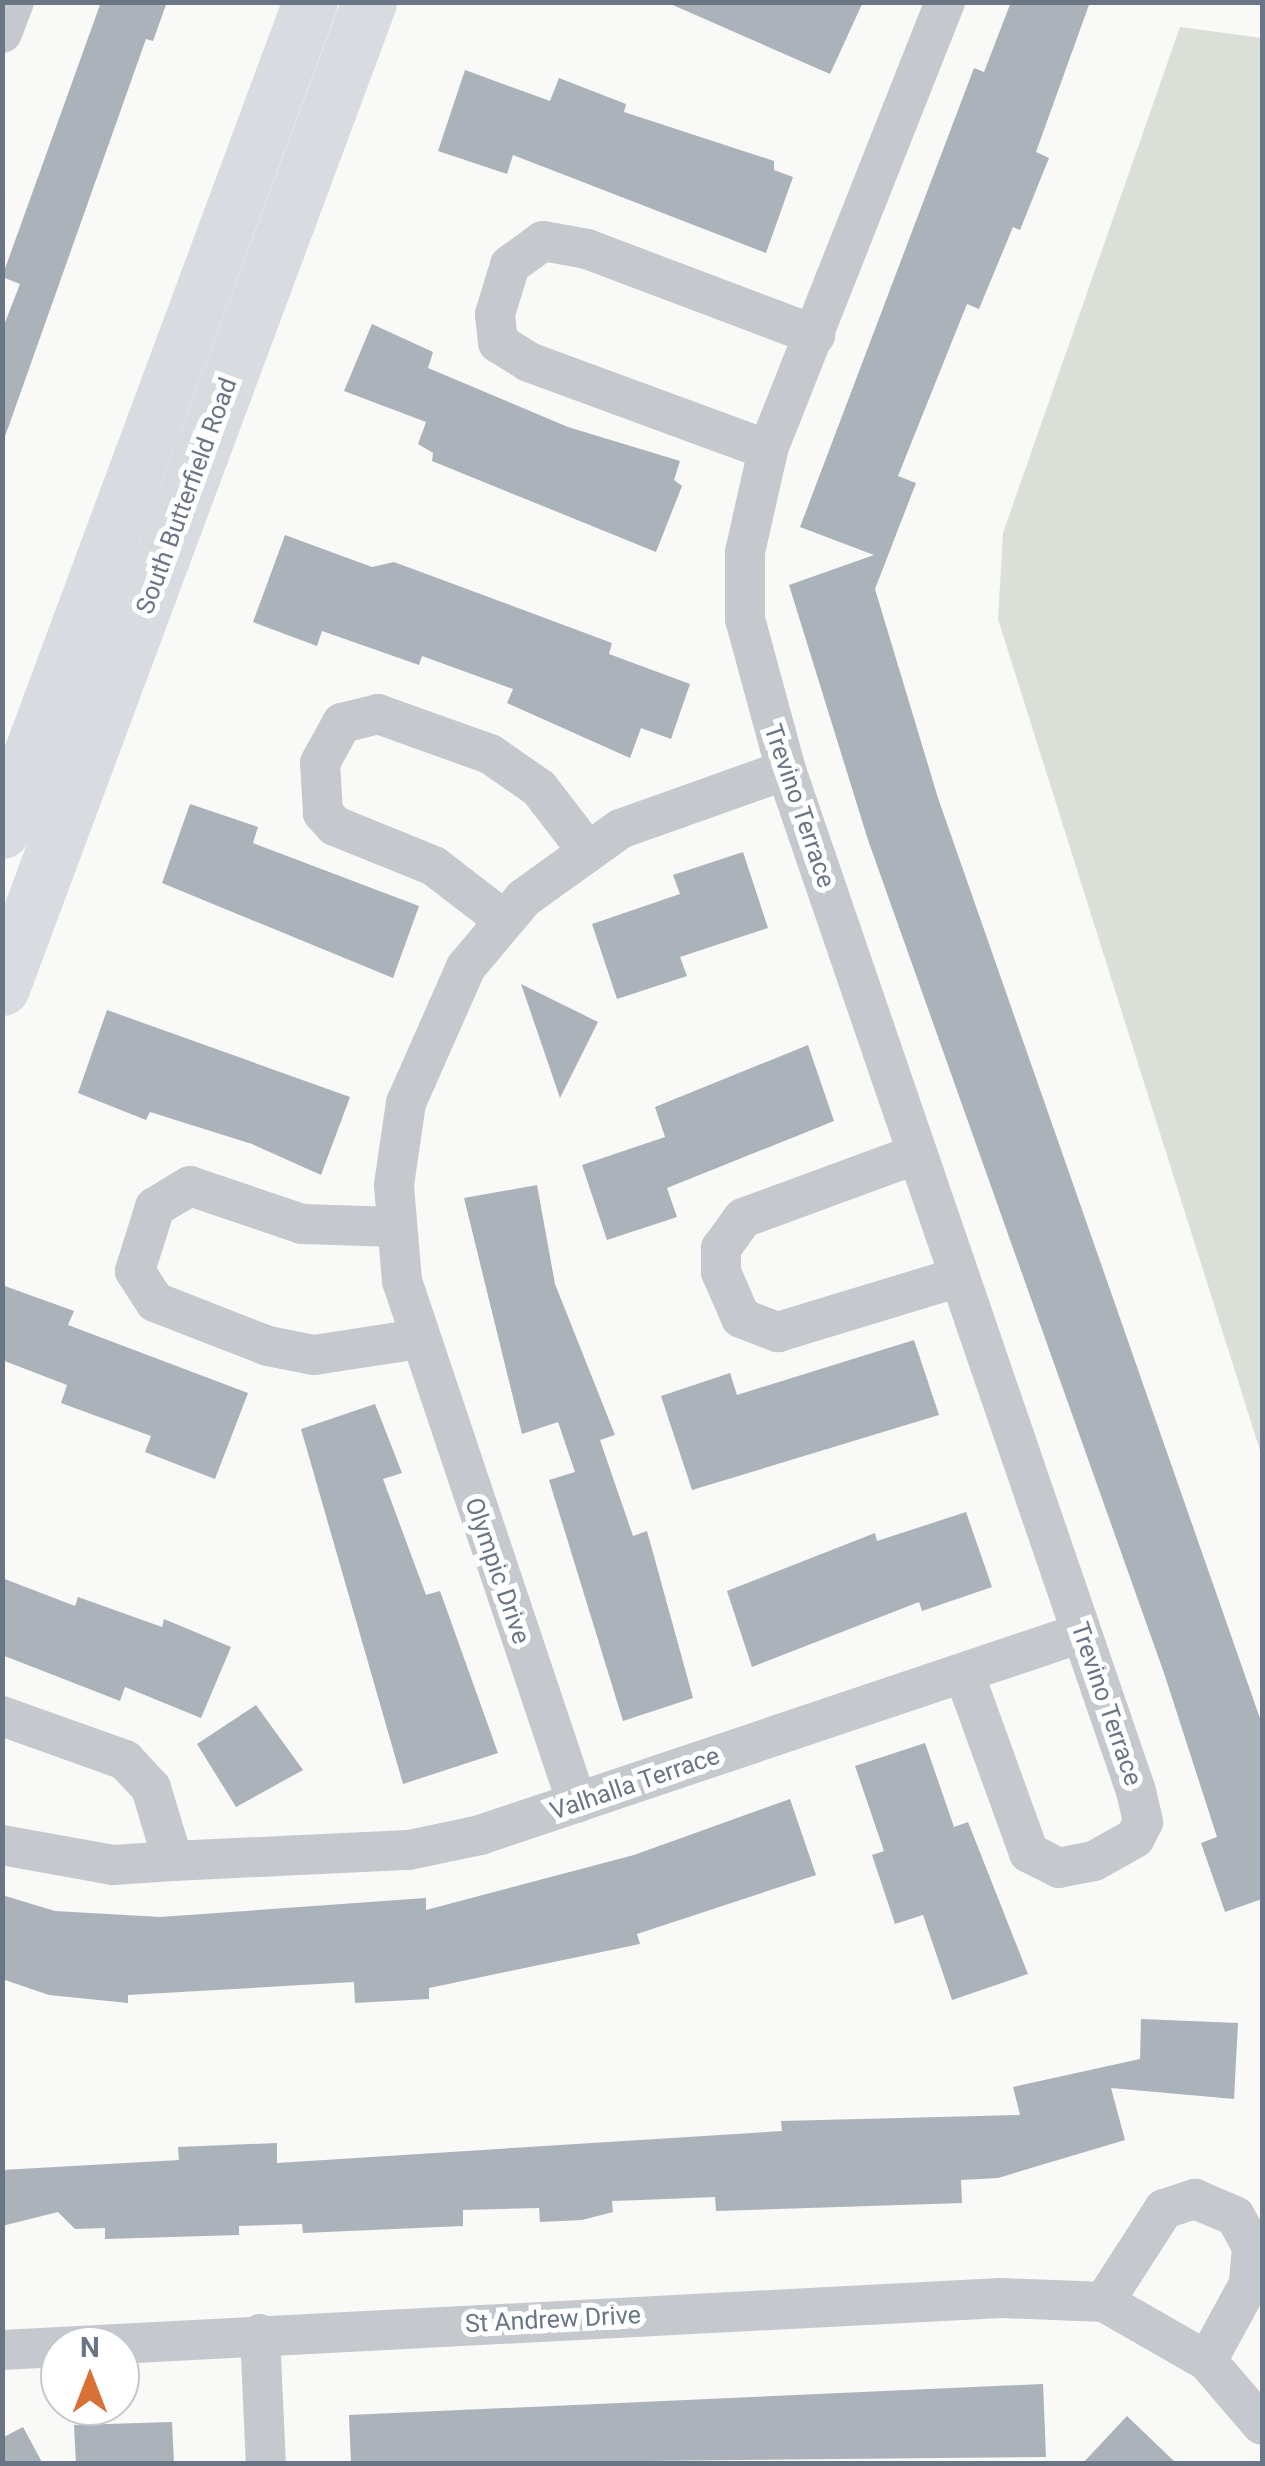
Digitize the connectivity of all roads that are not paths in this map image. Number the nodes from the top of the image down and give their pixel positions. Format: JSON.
{"nodes":[{"id":1,"x":14,"y":2,"type":"edge"},
{"id":2,"x":310,"y":2,"type":"edge"},
{"id":3,"x":369,"y":2,"type":"edge"},
{"id":4,"x":946,"y":2,"type":"edge"},
{"id":5,"x":2,"y":33,"type":"edge"},
{"id":6,"x":815,"y":334,"type":"junction"},
{"id":7,"x":768,"y":450,"type":"junction"},
{"id":8,"x":786,"y":770,"type":"junction"},
{"id":9,"x":2,"y":831,"type":"edge"},
{"id":10,"x":586,"y":849,"type":"junction"},
{"id":11,"x":504,"y":920,"type":"junction"},
{"id":12,"x":2,"y":988,"type":"edge"},
{"id":13,"x":917,"y":1154,"type":"junction"},
{"id":14,"x":396,"y":1228,"type":"junction"},
{"id":15,"x":959,"y":1277,"type":"junction"},
{"id":16,"x":418,"y":1339,"type":"junction"},
{"id":17,"x":1081,"y":1632,"type":"junction"},
{"id":18,"x":964,"y":1673,"type":"junction"},
{"id":19,"x":2,"y":1716,"type":"edge"},
{"id":20,"x":577,"y":1803,"type":"junction"},
{"id":21,"x":2,"y":1845,"type":"edge"},
{"id":22,"x":174,"y":1862,"type":"junction"},
{"id":23,"x":1104,"y":2302,"type":"junction"},
{"id":24,"x":260,"y":2334,"type":"junction"},
{"id":25,"x":2,"y":2350,"type":"edge"},
{"id":26,"x":1207,"y":2361,"type":"junction"},
{"id":27,"x":1262,"y":2426,"type":"edge"},
{"id":28,"x":266,"y":2464,"type":"edge"}],
"edges":[{"from":1,"to":5,"type":"street"},
{"from":2,"to":9,"type":"main road"},
{"from":3,"to":12,"type":"main road","name":"South Butterfield Road"},
{"from":4,"to":6,"type":"street","name":"Trevino Terrace"},
{"from":6,"to":7,"type":"street","name":"Trevino Terrace"},
{"from":6,"to":7,"type":"street"},
{"from":7,"to":8,"type":"street","name":"Trevino Terrace"},
{"from":8,"to":10,"type":"street","name":"Olympic Drive"},
{"from":8,"to":13,"type":"street","name":"Trevino Terrace"},
{"from":10,"to":11,"type":"street","name":"Olympic Drive"},
{"from":10,"to":11,"type":"street"},
{"from":11,"to":14,"type":"street","name":"Olympic Drive"},
{"from":13,"to":15,"type":"street","name":"Trevino Terrace"},
{"from":13,"to":15,"type":"street"},
{"from":14,"to":16,"type":"street","name":"Olympic Drive"},
{"from":14,"to":16,"type":"street"},
{"from":15,"to":17,"type":"street","name":"Trevino Terrace"},
{"from":16,"to":20,"type":"street","name":"Olympic Drive"},
{"from":17,"to":18,"type":"street","name":"Valhalla Terrace"},
{"from":17,"to":18,"type":"street","name":"Trevino Terrace"},
{"from":18,"to":20,"type":"street","name":"Valhalla Terrace"},
{"from":19,"to":22,"type":"street"},
{"from":20,"to":22,"type":"street","name":"Valhalla Terrace"},
{"from":21,"to":22,"type":"street","name":"Valhalla Terrace"},
{"from":23,"to":24,"type":"street","name":"St Andrew Drive"},
{"from":23,"to":26,"type":"street"},
{"from":23,"to":26,"type":"street"},
{"from":24,"to":25,"type":"street","name":"St Andrew Drive"},
{"from":24,"to":28,"type":"street"},
{"from":26,"to":27,"type":"street"}]}
